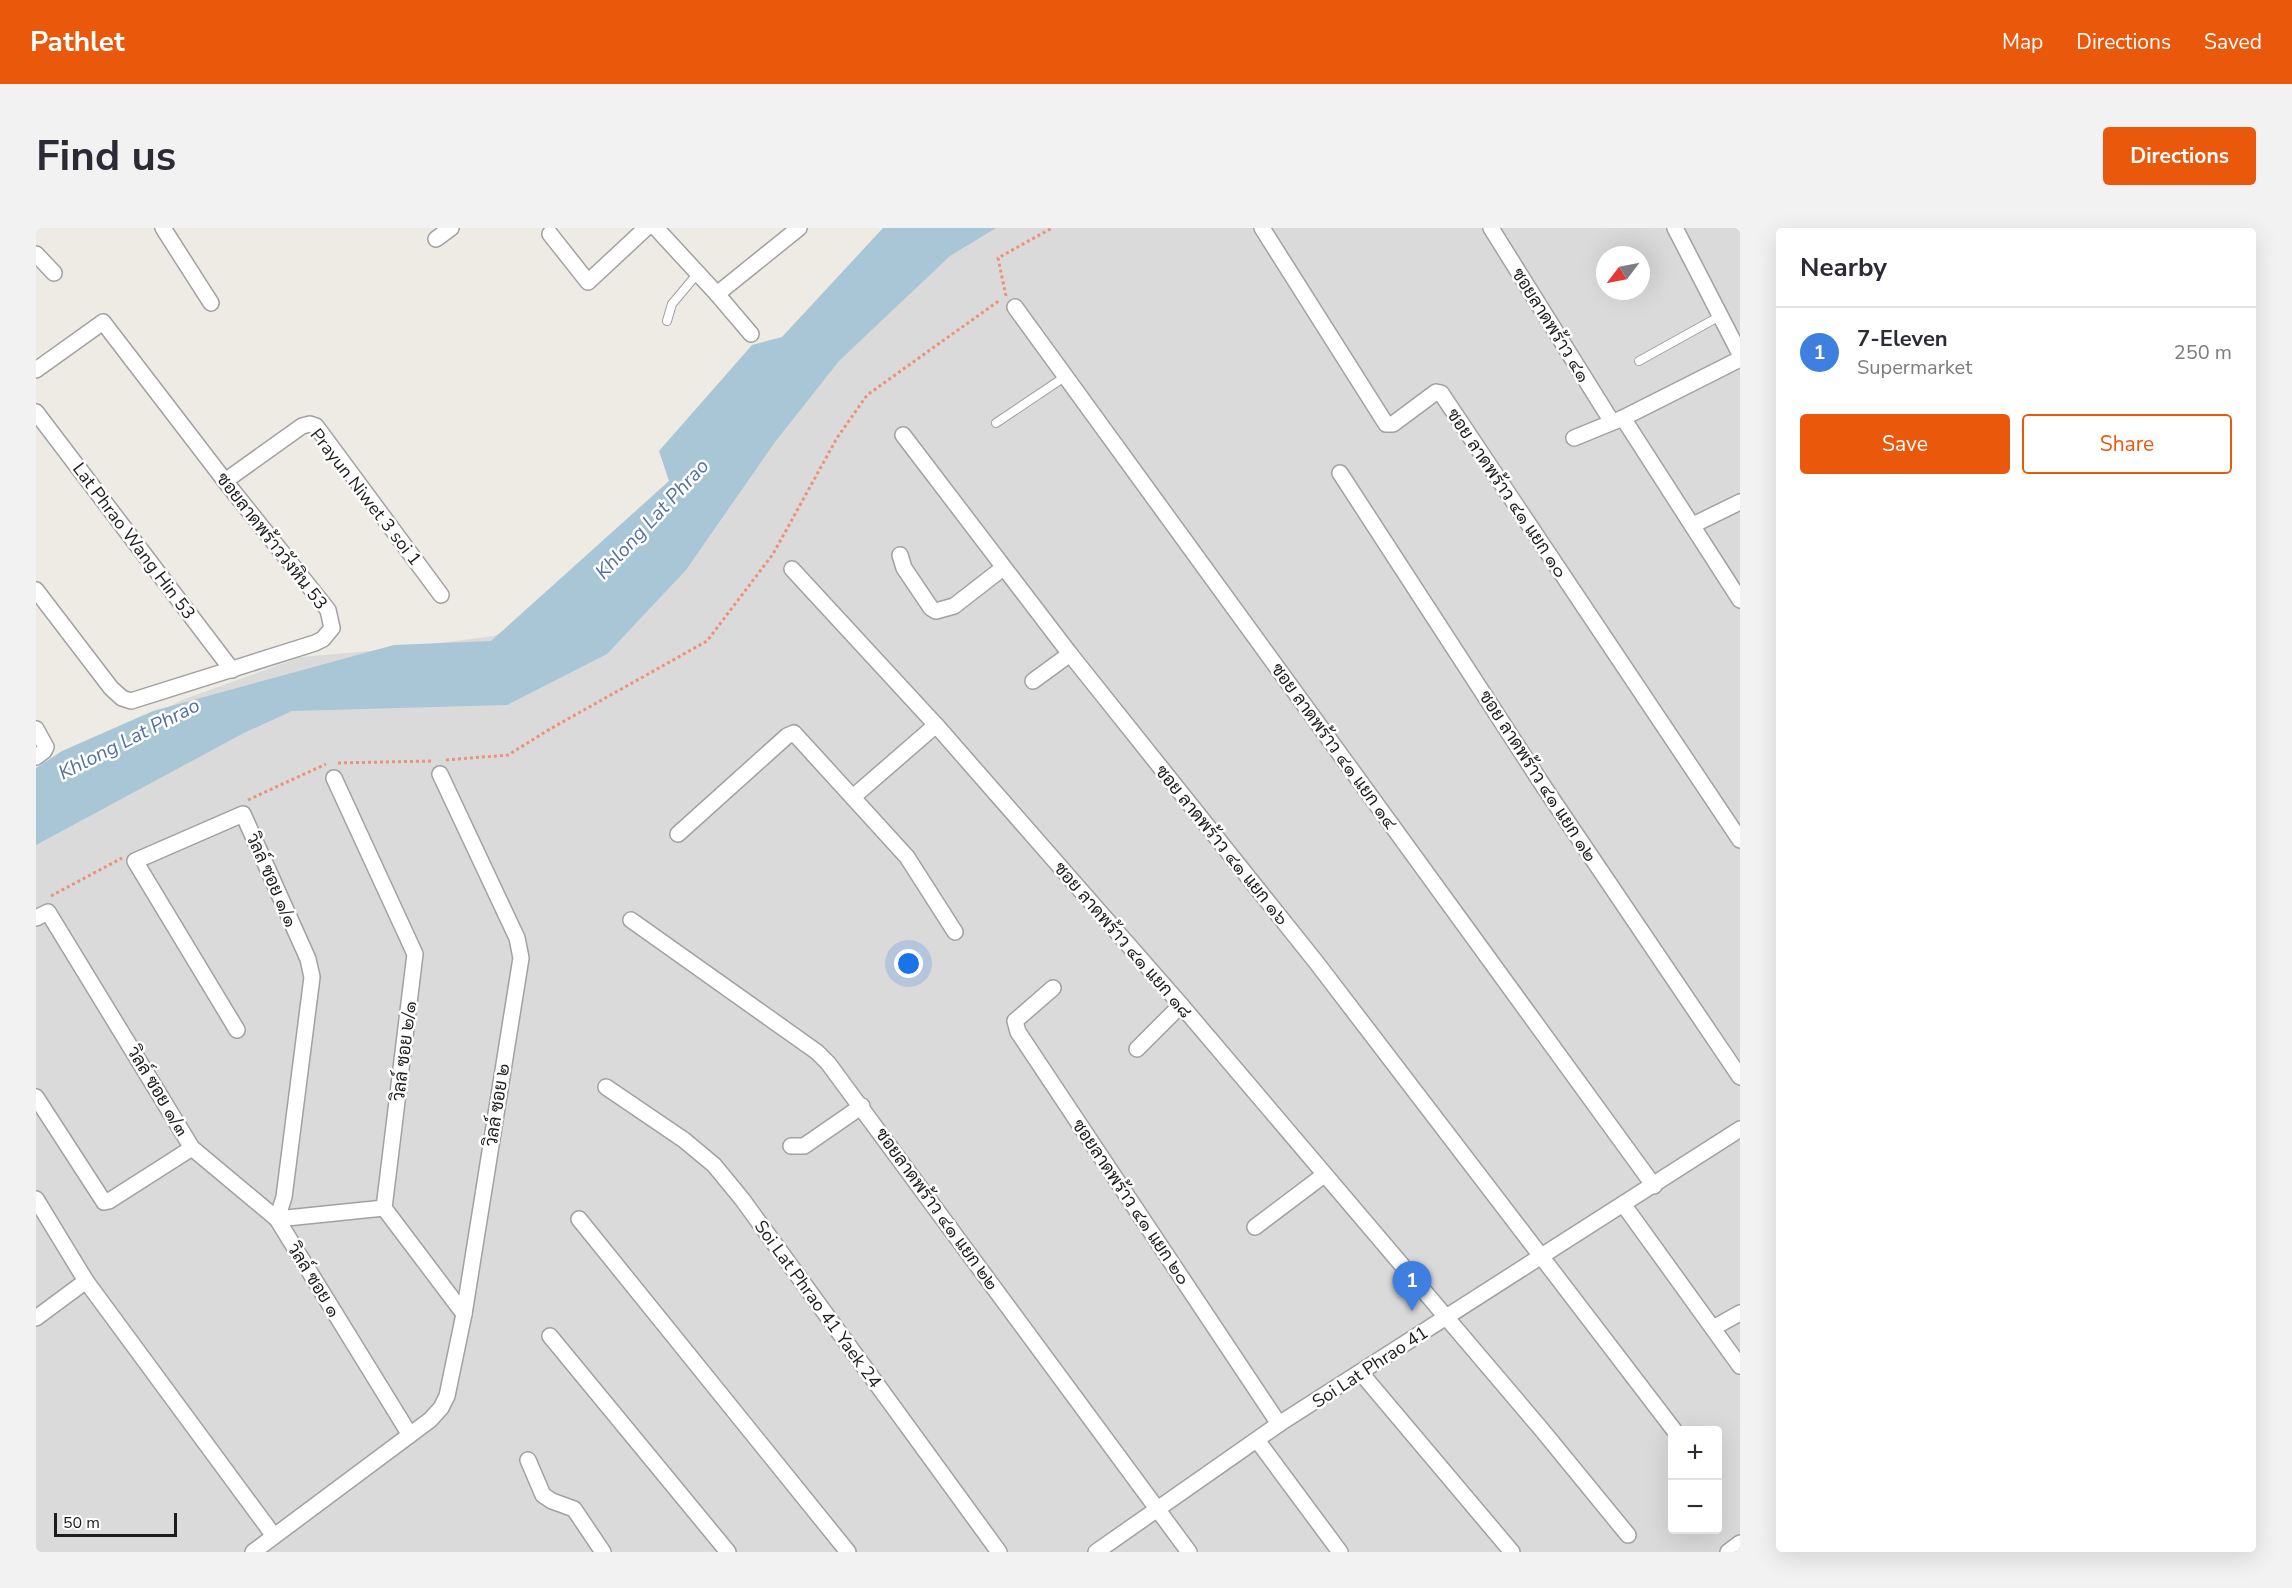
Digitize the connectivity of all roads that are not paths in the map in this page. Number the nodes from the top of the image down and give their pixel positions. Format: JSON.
{"nodes":[{"id":1,"x":163,"y":228,"type":"edge"},
{"id":2,"x":451,"y":228,"type":"edge"},
{"id":3,"x":646,"y":228,"type":"edge"},
{"id":4,"x":656,"y":228,"type":"edge"},
{"id":5,"x":799,"y":228,"type":"edge"},
{"id":6,"x":1262,"y":228,"type":"edge"},
{"id":7,"x":1491,"y":228,"type":"edge"},
{"id":8,"x":1675,"y":228,"type":"edge"},
{"id":9,"x":550,"y":234,"type":"dead end"},
{"id":10,"x":436,"y":238,"type":"dead end"},
{"id":11,"x":36,"y":254,"type":"edge"},
{"id":12,"x":54,"y":273,"type":"dead end"},
{"id":13,"x":698,"y":273,"type":"junction"},
{"id":14,"x":717,"y":294,"type":"junction"},
{"id":15,"x":211,"y":303,"type":"dead end"},
{"id":16,"x":1015,"y":307,"type":"dead end"},
{"id":17,"x":1720,"y":316,"type":"junction"},
{"id":18,"x":668,"y":321,"type":"dead end"},
{"id":19,"x":751,"y":334,"type":"dead end"},
{"id":20,"x":1740,"y":354,"type":"edge"},
{"id":21,"x":1740,"y":359,"type":"edge"},
{"id":22,"x":1639,"y":361,"type":"dead end"},
{"id":23,"x":36,"y":370,"type":"edge"},
{"id":24,"x":1066,"y":376,"type":"junction"},
{"id":25,"x":36,"y":412,"type":"edge"},
{"id":26,"x":1617,"y":420,"type":"junction"},
{"id":27,"x":996,"y":423,"type":"dead end"},
{"id":28,"x":903,"y":435,"type":"dead end"},
{"id":29,"x":1574,"y":438,"type":"dead end"},
{"id":30,"x":1340,"y":473,"type":"dead end"},
{"id":31,"x":225,"y":481,"type":"junction"},
{"id":32,"x":1740,"y":502,"type":"edge"},
{"id":33,"x":1693,"y":525,"type":"junction"},
{"id":34,"x":900,"y":555,"type":"dead end"},
{"id":35,"x":1003,"y":568,"type":"junction"},
{"id":36,"x":792,"y":569,"type":"dead end"},
{"id":37,"x":36,"y":590,"type":"edge"},
{"id":38,"x":441,"y":595,"type":"dead end"},
{"id":39,"x":1740,"y":600,"type":"edge"},
{"id":40,"x":1070,"y":654,"type":"junction"},
{"id":41,"x":232,"y":670,"type":"junction"},
{"id":42,"x":1033,"y":681,"type":"dead end"},
{"id":43,"x":936,"y":725,"type":"junction"},
{"id":44,"x":441,"y":767,"type":"road end"},
{"id":45,"x":334,"y":778,"type":"dead end"},
{"id":46,"x":854,"y":797,"type":"junction"},
{"id":47,"x":678,"y":834,"type":"dead end"},
{"id":48,"x":1740,"y":840,"type":"edge"},
{"id":49,"x":36,"y":918,"type":"edge"},
{"id":50,"x":631,"y":920,"type":"dead end"},
{"id":51,"x":955,"y":932,"type":"dead end"},
{"id":52,"x":1053,"y":988,"type":"dead end"},
{"id":53,"x":1181,"y":1005,"type":"junction"},
{"id":54,"x":237,"y":1030,"type":"dead end"},
{"id":55,"x":1137,"y":1049,"type":"dead end"},
{"id":56,"x":1740,"y":1077,"type":"edge"},
{"id":57,"x":606,"y":1087,"type":"dead end"},
{"id":58,"x":36,"y":1096,"type":"edge"},
{"id":59,"x":862,"y":1106,"type":"junction"},
{"id":60,"x":1740,"y":1129,"type":"edge"},
{"id":61,"x":791,"y":1146,"type":"dead end"},
{"id":62,"x":192,"y":1148,"type":"junction"},
{"id":63,"x":1324,"y":1175,"type":"junction"},
{"id":64,"x":1653,"y":1186,"type":"junction"},
{"id":65,"x":36,"y":1199,"type":"edge"},
{"id":66,"x":1623,"y":1204,"type":"junction"},
{"id":67,"x":384,"y":1208,"type":"junction"},
{"id":68,"x":277,"y":1218,"type":"junction"},
{"id":69,"x":579,"y":1219,"type":"dead end"},
{"id":70,"x":1255,"y":1227,"type":"dead end"},
{"id":71,"x":1541,"y":1256,"type":"junction"},
{"id":72,"x":87,"y":1281,"type":"junction"},
{"id":73,"x":1740,"y":1313,"type":"edge"},
{"id":74,"x":464,"y":1314,"type":"junction"},
{"id":75,"x":1447,"y":1317,"type":"junction"},
{"id":76,"x":36,"y":1318,"type":"edge"},
{"id":77,"x":1713,"y":1328,"type":"junction"},
{"id":78,"x":550,"y":1336,"type":"dead end"},
{"id":79,"x":1740,"y":1366,"type":"edge"},
{"id":80,"x":1361,"y":1373,"type":"junction"},
{"id":81,"x":1279,"y":1424,"type":"junction"},
{"id":82,"x":1670,"y":1426,"type":"edge"},
{"id":83,"x":410,"y":1435,"type":"junction"},
{"id":84,"x":1257,"y":1440,"type":"junction"},
{"id":85,"x":528,"y":1460,"type":"dead end"},
{"id":86,"x":1157,"y":1510,"type":"junction"},
{"id":87,"x":1629,"y":1535,"type":"dead end"},
{"id":88,"x":274,"y":1536,"type":"junction"},
{"id":89,"x":1740,"y":1543,"type":"edge"},
{"id":90,"x":253,"y":1552,"type":"edge"},
{"id":91,"x":603,"y":1552,"type":"edge"},
{"id":92,"x":728,"y":1552,"type":"edge"},
{"id":93,"x":848,"y":1552,"type":"edge"},
{"id":94,"x":999,"y":1552,"type":"edge"},
{"id":95,"x":1096,"y":1552,"type":"edge"},
{"id":96,"x":1189,"y":1552,"type":"edge"},
{"id":97,"x":1340,"y":1552,"type":"edge"},
{"id":98,"x":1512,"y":1552,"type":"edge"},
{"id":99,"x":1728,"y":1552,"type":"edge"}],
"edges":[{"from":1,"to":15,"type":"street"},
{"from":2,"to":10,"type":"street"},
{"from":3,"to":9,"type":"street"},
{"from":4,"to":13,"type":"street"},
{"from":5,"to":14,"type":"street"},
{"from":6,"to":48,"type":"street","name":"ซอย ลาดพร้าว ๔๑ แยก ๑๐"},
{"from":7,"to":26,"type":"street","name":"ซอยลาดพร้าว ๔๑"},
{"from":8,"to":17,"type":"street"},
{"from":11,"to":12,"type":"street"},
{"from":13,"to":14,"type":"street"},
{"from":13,"to":18,"type":"lane"},
{"from":14,"to":19,"type":"street"},
{"from":16,"to":24,"type":"street","name":"ซอย ลาดพร้าว ๔๑ แยก ๑๔"},
{"from":17,"to":20,"type":"street"},
{"from":17,"to":22,"type":"lane"},
{"from":21,"to":26,"type":"street"},
{"from":23,"to":31,"type":"street","name":"ซอยลาดพร้าววังหิน 53"},
{"from":24,"to":27,"type":"lane"},
{"from":24,"to":64,"type":"street","name":"ซอย ลาดพร้าว ๔๑ แยก ๑๔"},
{"from":25,"to":41,"type":"street","name":"Lat Phrao Wang Hin 53"},
{"from":26,"to":29,"type":"street"},
{"from":26,"to":33,"type":"street","name":"ซอยลาดพร้าว ๔๑"},
{"from":28,"to":35,"type":"street","name":"ซอย ลาดพร้าว ๔๑ แยก ๑๖"},
{"from":30,"to":56,"type":"street","name":"ซอย ลาดพร้าว ๔๑ แยก ๑๒"},
{"from":31,"to":38,"type":"street","name":"Prayun Niwet 3 soi 1"},
{"from":31,"to":41,"type":"street","name":"ซอยลาดพร้าววังหิน 53"},
{"from":32,"to":33,"type":"street"},
{"from":33,"to":39,"type":"street","name":"ซอยลาดพร้าว ๔๑"},
{"from":34,"to":35,"type":"street"},
{"from":35,"to":40,"type":"street","name":"ซอย ลาดพร้าว ๔๑ แยก ๑๖"},
{"from":36,"to":43,"type":"street","name":"ซอย ลาดพร้าว ๔๑ แยก ๑๘"},
{"from":37,"to":41,"type":"street","name":"ซอยลาดพร้าววังหิน 53"},
{"from":40,"to":42,"type":"street"},
{"from":40,"to":71,"type":"street","name":"ซอย ลาดพร้าว ๔๑ แยก ๑๖"},
{"from":43,"to":46,"type":"street"},
{"from":43,"to":53,"type":"street","name":"ซอย ลาดพร้าว ๔๑ แยก ๑๘"},
{"from":44,"to":74,"type":"street","name":"วิลล์ ซอย ๒"},
{"from":45,"to":67,"type":"street","name":"วิลล์ ซอย ๒/๑"},
{"from":46,"to":47,"type":"street"},
{"from":46,"to":51,"type":"street"},
{"from":49,"to":62,"type":"street","name":"วิลล์ ซอย ๑/๓"},
{"from":50,"to":59,"type":"street","name":"ซอยลาดพร้าว ๔๑ แยก ๒๒"},
{"from":52,"to":81,"type":"street","name":"ซอยลาดพร้าว ๔๑ แยก ๒๐"},
{"from":53,"to":55,"type":"street"},
{"from":53,"to":63,"type":"street","name":"ซอย ลาดพร้าว ๔๑ แยก ๑๘"},
{"from":54,"to":68,"type":"street","name":"วิลล์ ซอย ๑/๑"},
{"from":57,"to":94,"type":"street","name":"Soi Lat Phrao 41 Yaek 24"},
{"from":58,"to":62,"type":"street","name":"วิลล์ ซอย ๑/๓"},
{"from":59,"to":61,"type":"street"},
{"from":59,"to":86,"type":"street","name":"ซอยลาดพร้าว ๔๑ แยก ๒๒"},
{"from":60,"to":64,"type":"street","name":"Soi Lat Phrao 41"},
{"from":62,"to":68,"type":"street","name":"วิลล์ ซอย ๑"},
{"from":63,"to":70,"type":"street"},
{"from":63,"to":75,"type":"street","name":"ซอย ลาดพร้าว ๔๑ แยก ๑๘"},
{"from":64,"to":66,"type":"street","name":"Soi Lat Phrao 41"},
{"from":65,"to":72,"type":"street"},
{"from":66,"to":71,"type":"street","name":"Soi Lat Phrao 41"},
{"from":66,"to":77,"type":"street"},
{"from":67,"to":68,"type":"street"},
{"from":67,"to":74,"type":"street"},
{"from":68,"to":83,"type":"street","name":"วิลล์ ซอย ๑"},
{"from":69,"to":93,"type":"street"},
{"from":71,"to":75,"type":"street","name":"Soi Lat Phrao 41"},
{"from":71,"to":82,"type":"street","name":"ซอย ลาดพร้าว ๔๑ แยก ๑๖"},
{"from":72,"to":76,"type":"street"},
{"from":72,"to":88,"type":"street"},
{"from":73,"to":77,"type":"street"},
{"from":74,"to":83,"type":"street","name":"วิลล์ ซอย ๒"},
{"from":75,"to":80,"type":"street","name":"Soi Lat Phrao 41"},
{"from":75,"to":87,"type":"street","name":"ซอย ลาดพร้าว ๔๑ แยก ๑๘"},
{"from":77,"to":79,"type":"street"},
{"from":78,"to":92,"type":"street"},
{"from":80,"to":81,"type":"street","name":"Soi Lat Phrao 41"},
{"from":80,"to":98,"type":"street"},
{"from":81,"to":84,"type":"street","name":"Soi Lat Phrao 41"},
{"from":83,"to":88,"type":"street","name":"วิลล์ ซอย ๒"},
{"from":84,"to":86,"type":"street","name":"Soi Lat Phrao 41"},
{"from":84,"to":97,"type":"street"},
{"from":85,"to":91,"type":"street"},
{"from":86,"to":95,"type":"street","name":"Soi Lat Phrao 41"},
{"from":86,"to":96,"type":"street","name":"ซอยลาดพร้าว ๔๑ แยก ๒๒"},
{"from":88,"to":90,"type":"street","name":"วิลล์ ซอย ๒"},
{"from":89,"to":99,"type":"street"}]}
